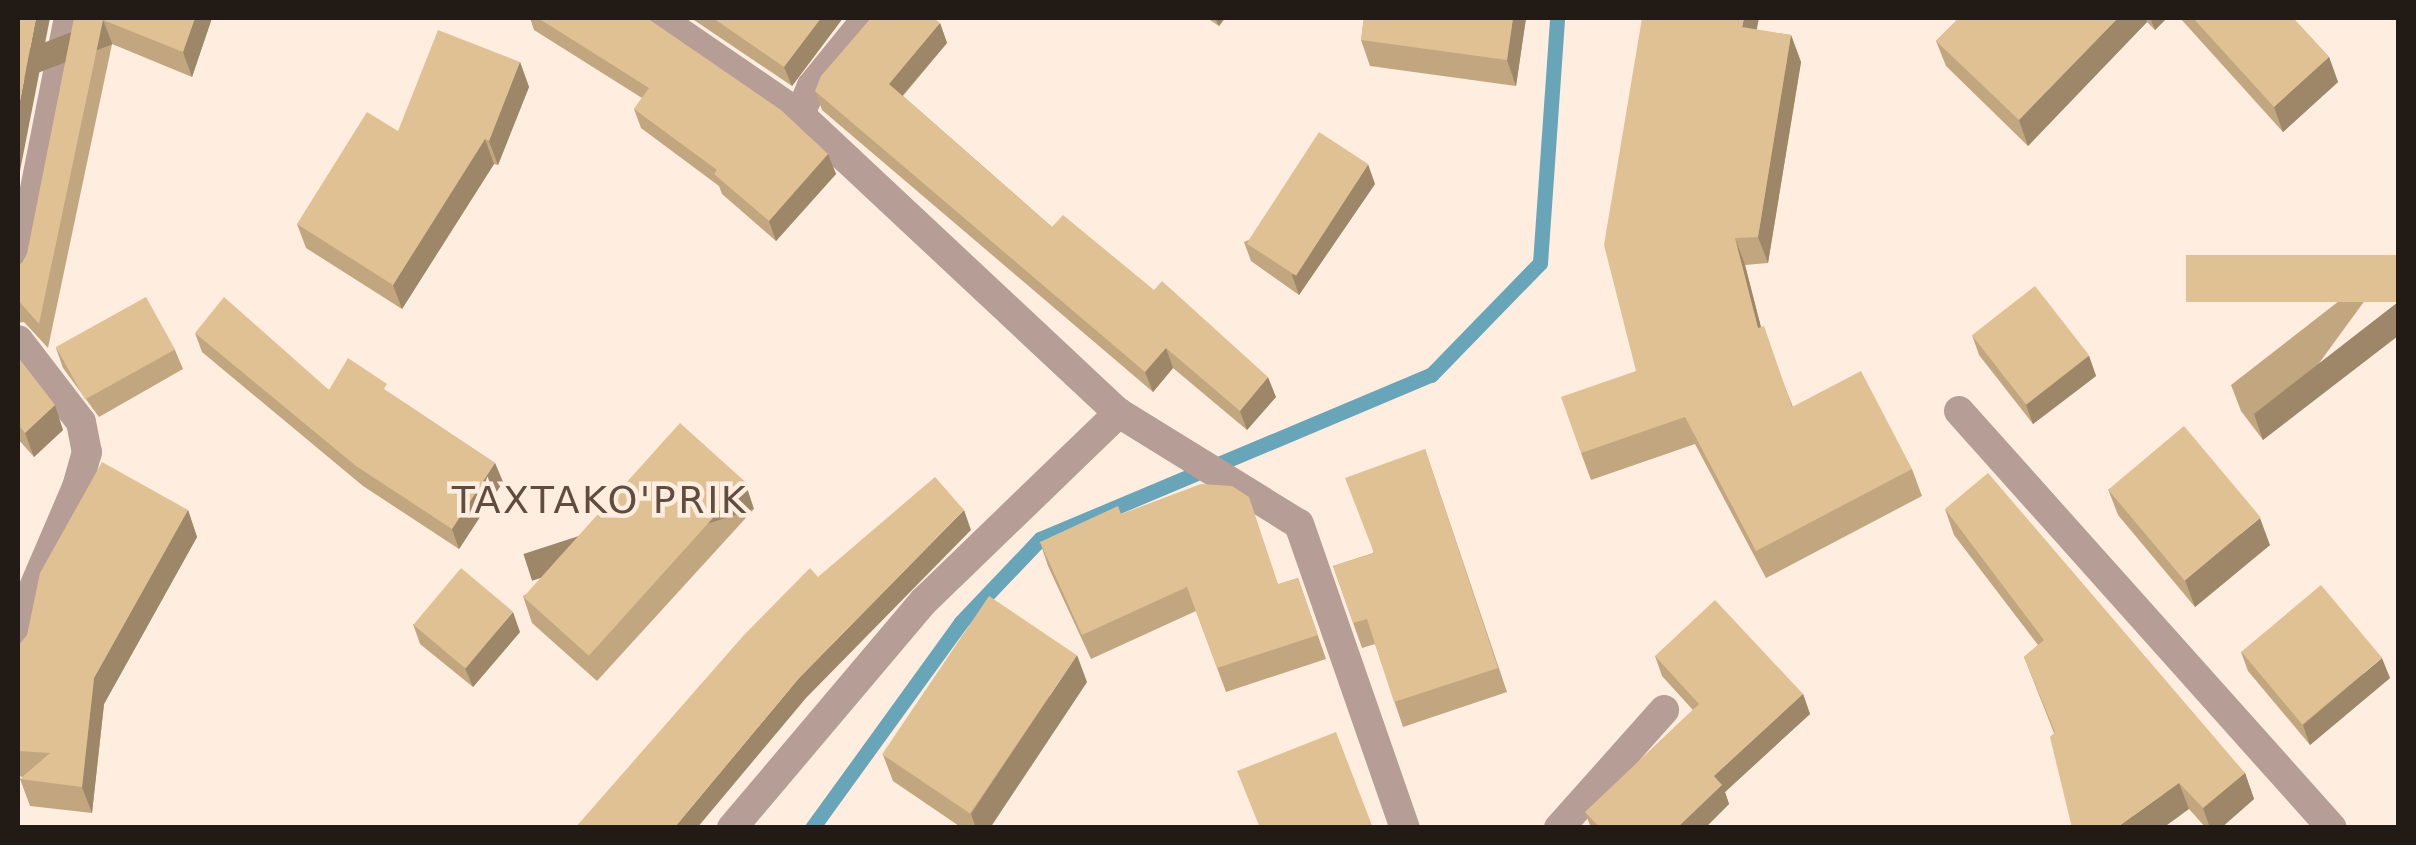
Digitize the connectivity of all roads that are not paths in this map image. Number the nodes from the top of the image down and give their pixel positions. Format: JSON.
{"nodes":[{"id":1,"x":69,"y":18,"type":"edge"},
{"id":2,"x":658,"y":18,"type":"edge"},
{"id":3,"x":867,"y":18,"type":"edge"},
{"id":4,"x":800,"y":115,"type":"junction"},
{"id":5,"x":19,"y":256,"type":"edge"},
{"id":6,"x":18,"y":340,"type":"edge"},
{"id":7,"x":1959,"y":411,"type":"dead end"},
{"id":8,"x":1119,"y":413,"type":"junction"},
{"id":9,"x":18,"y":658,"type":"edge"},
{"id":10,"x":1664,"y":710,"type":"dead end"},
{"id":11,"x":732,"y":828,"type":"edge"},
{"id":12,"x":1404,"y":828,"type":"edge"},
{"id":13,"x":1559,"y":828,"type":"edge"},
{"id":14,"x":2332,"y":828,"type":"edge"}],
"edges":[{"from":1,"to":5,"type":"street"},
{"from":2,"to":4,"type":"street"},
{"from":3,"to":4,"type":"street"},
{"from":4,"to":8,"type":"street"},
{"from":6,"to":9,"type":"street"},
{"from":7,"to":14,"type":"street"},
{"from":8,"to":11,"type":"street"},
{"from":8,"to":12,"type":"street"},
{"from":10,"to":13,"type":"street"}]}
